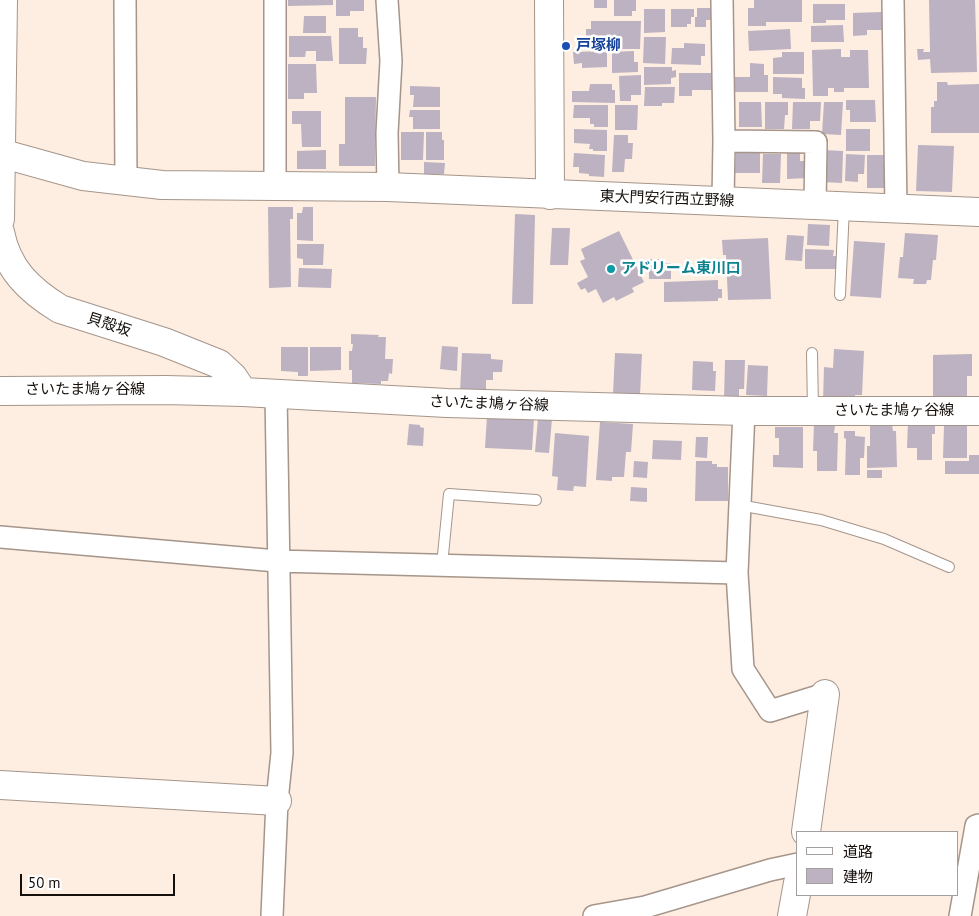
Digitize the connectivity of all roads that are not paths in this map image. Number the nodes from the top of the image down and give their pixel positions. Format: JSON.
{"nodes":[{"id":1,"x":3,"y":0,"type":"edge"},
{"id":2,"x":125,"y":0,"type":"edge"},
{"id":3,"x":275,"y":0,"type":"edge"},
{"id":4,"x":387,"y":0,"type":"edge"},
{"id":5,"x":549,"y":0,"type":"edge"},
{"id":6,"x":722,"y":0,"type":"edge"},
{"id":7,"x":893,"y":0,"type":"edge"},
{"id":8,"x":724,"y":142,"type":"junction"},
{"id":9,"x":0,"y":153,"type":"edge"},
{"id":10,"x":126,"y":182,"type":"junction"},
{"id":11,"x":275,"y":186,"type":"junction"},
{"id":12,"x":388,"y":187,"type":"junction"},
{"id":13,"x":550,"y":195,"type":"junction"},
{"id":14,"x":722,"y":201,"type":"junction"},
{"id":15,"x":815,"y":205,"type":"junction"},
{"id":16,"x":844,"y":207,"type":"junction"},
{"id":17,"x":896,"y":210,"type":"junction"},
{"id":18,"x":979,"y":212,"type":"edge"},
{"id":19,"x":0,"y":219,"type":"edge"},
{"id":20,"x":0,"y":232,"type":"edge"},
{"id":21,"x":840,"y":296,"type":"dead end"},
{"id":22,"x":812,"y":353,"type":"dead end"},
{"id":23,"x":0,"y":391,"type":"edge"},
{"id":24,"x":243,"y":392,"type":"junction"},
{"id":25,"x":276,"y":394,"type":"junction"},
{"id":26,"x":979,"y":410,"type":"edge"},
{"id":27,"x":744,"y":411,"type":"junction"},
{"id":28,"x":813,"y":411,"type":"junction"},
{"id":29,"x":536,"y":500,"type":"dead end"},
{"id":30,"x":739,"y":505,"type":"junction"},
{"id":31,"x":0,"y":537,"type":"edge"},
{"id":32,"x":277,"y":561,"type":"junction"},
{"id":33,"x":442,"y":565,"type":"junction"},
{"id":34,"x":949,"y":568,"type":"dead end"},
{"id":35,"x":737,"y":573,"type":"junction"},
{"id":36,"x":825,"y":694,"type":"joint"},
{"id":37,"x":0,"y":785,"type":"edge"},
{"id":38,"x":277,"y":801,"type":"junction"},
{"id":39,"x":979,"y":825,"type":"edge"},
{"id":40,"x":806,"y":831,"type":"edge"},
{"id":41,"x":796,"y":864,"type":"edge"},
{"id":42,"x":796,"y":894,"type":"edge"},
{"id":43,"x":644,"y":912,"type":"edge"},
{"id":44,"x":272,"y":916,"type":"edge"},
{"id":45,"x":594,"y":916,"type":"edge"},
{"id":46,"x":792,"y":916,"type":"edge"},
{"id":47,"x":960,"y":916,"type":"edge"}],
"edges":[{"from":1,"to":9,"type":"main road"},
{"from":2,"to":10,"type":"street"},
{"from":3,"to":11,"type":"street"},
{"from":4,"to":12,"type":"street"},
{"from":5,"to":13,"type":"main road"},
{"from":6,"to":8,"type":"street"},
{"from":7,"to":17,"type":"street"},
{"from":8,"to":14,"type":"street"},
{"from":8,"to":15,"type":"street"},
{"from":9,"to":10,"type":"main road","name":"東大門安行西立野線"},
{"from":9,"to":19,"type":"main road"},
{"from":10,"to":11,"type":"main road","name":"東大門安行西立野線"},
{"from":11,"to":12,"type":"main road","name":"東大門安行西立野線"},
{"from":12,"to":13,"type":"main road","name":"東大門安行西立野線"},
{"from":13,"to":14,"type":"main road","name":"東大門安行西立野線"},
{"from":14,"to":15,"type":"main road","name":"東大門安行西立野線"},
{"from":15,"to":16,"type":"main road","name":"東大門安行西立野線"},
{"from":16,"to":17,"type":"main road","name":"東大門安行西立野線"},
{"from":16,"to":21,"type":"lane"},
{"from":17,"to":18,"type":"main road","name":"東大門安行西立野線"},
{"from":20,"to":24,"type":"main road","name":"貝殻坂"},
{"from":22,"to":28,"type":"lane"},
{"from":23,"to":24,"type":"main road","name":"さいたま鳩ヶ谷線"},
{"from":24,"to":25,"type":"main road","name":"さいたま鳩ヶ谷線"},
{"from":25,"to":27,"type":"main road","name":"さいたま鳩ヶ谷線"},
{"from":25,"to":32,"type":"street"},
{"from":26,"to":28,"type":"main road","name":"さいたま鳩ヶ谷線"},
{"from":27,"to":28,"type":"main road","name":"さいたま鳩ヶ谷線"},
{"from":27,"to":30,"type":"street"},
{"from":29,"to":33,"type":"lane"},
{"from":30,"to":34,"type":"lane"},
{"from":30,"to":35,"type":"street"},
{"from":31,"to":32,"type":"street"},
{"from":32,"to":33,"type":"street"},
{"from":32,"to":38,"type":"street"},
{"from":33,"to":35,"type":"street"},
{"from":35,"to":36,"type":"street"},
{"from":36,"to":40,"type":"main road"},
{"from":37,"to":38,"type":"main road"},
{"from":38,"to":44,"type":"street"},
{"from":39,"to":47,"type":"street"},
{"from":41,"to":43,"type":"street"},
{"from":42,"to":46,"type":"main road"},
{"from":43,"to":45,"type":"street"}]}
